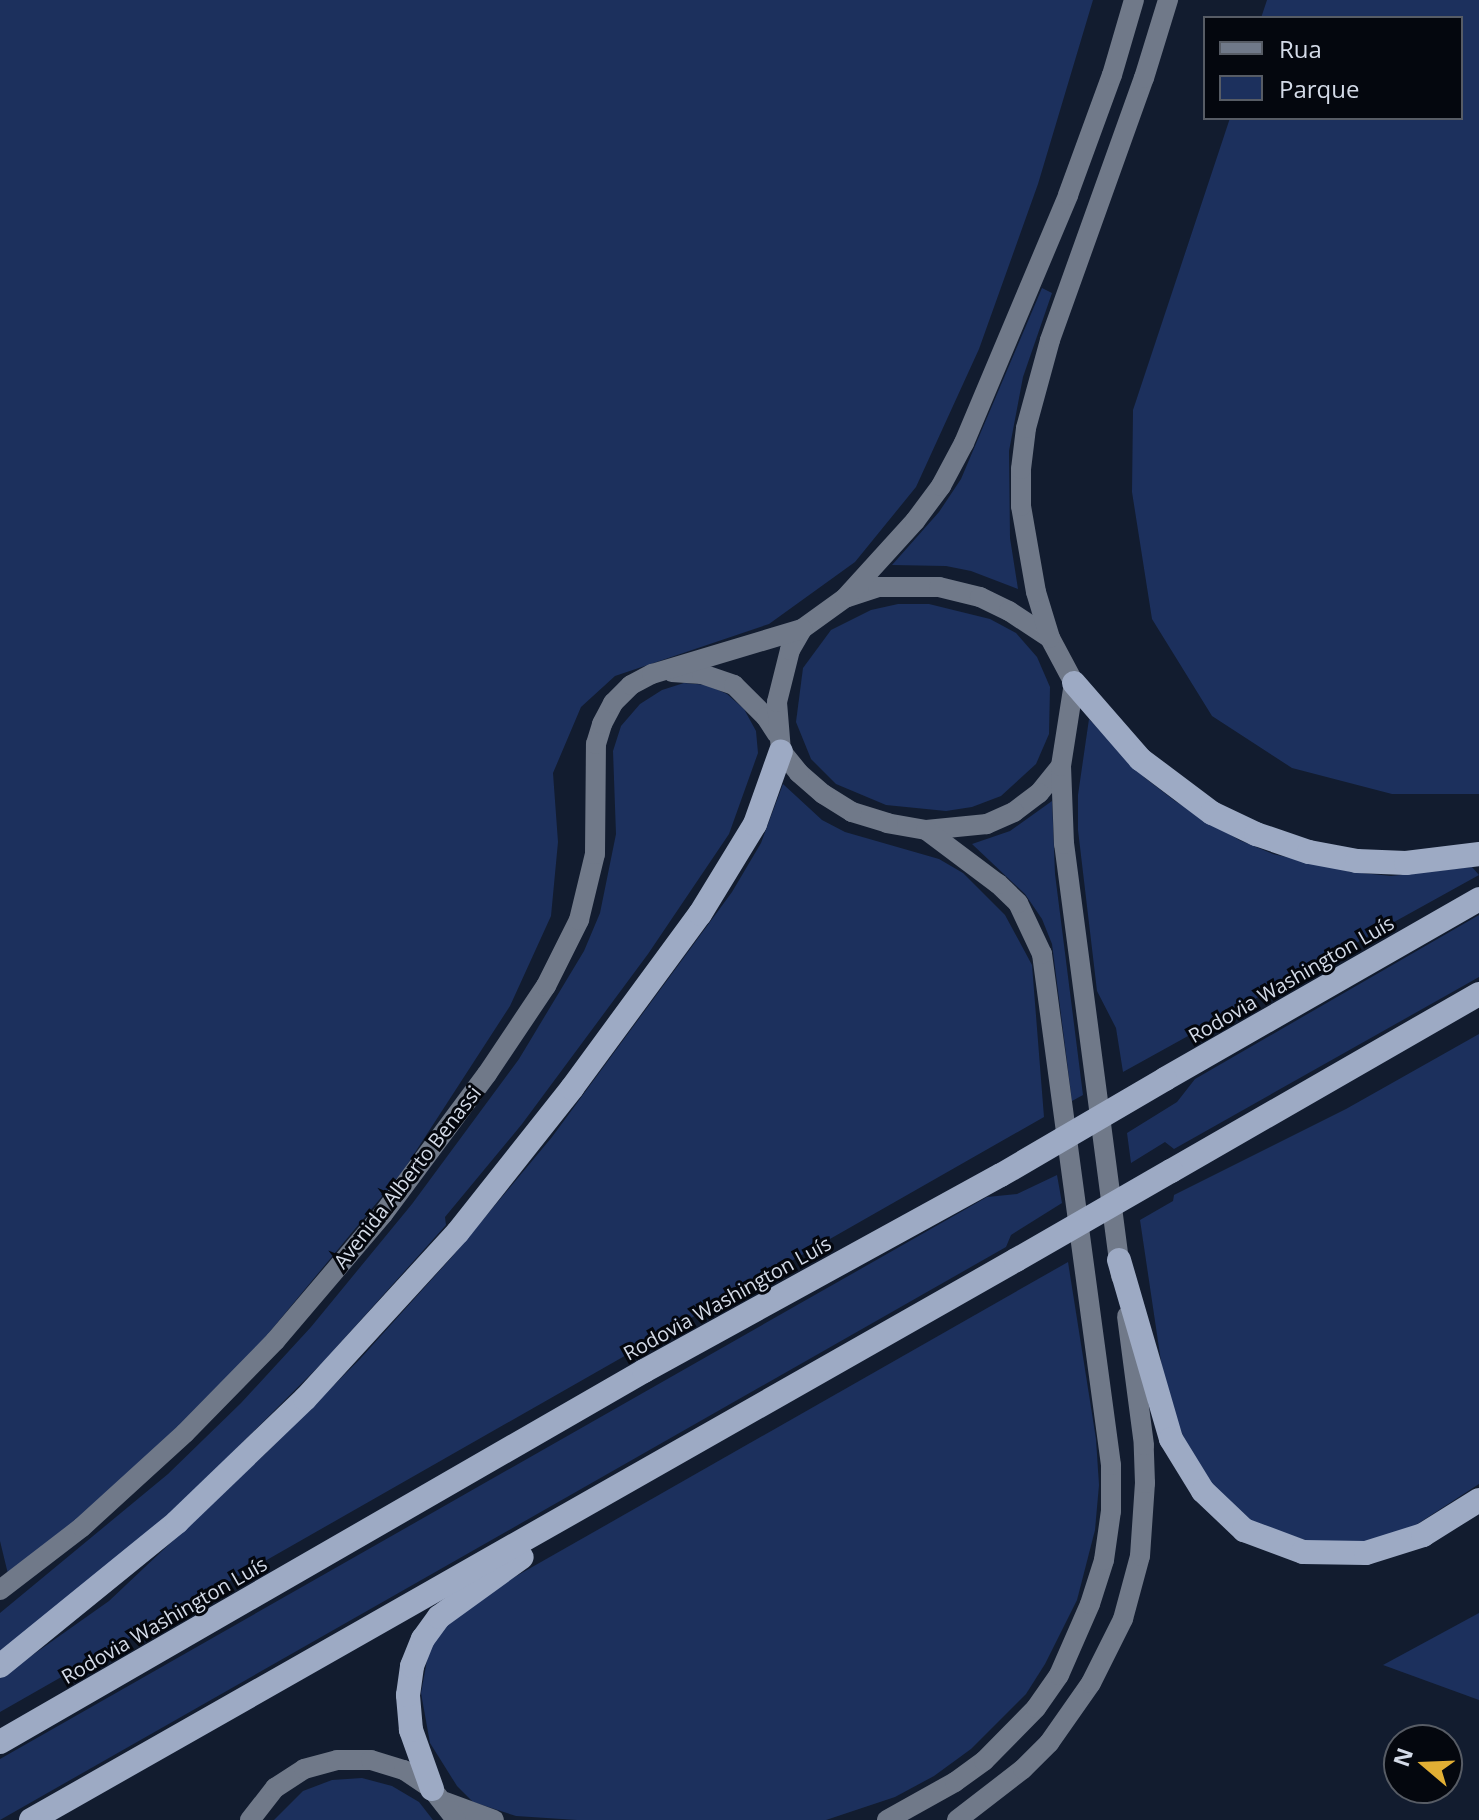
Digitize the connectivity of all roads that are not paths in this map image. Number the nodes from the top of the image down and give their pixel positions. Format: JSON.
{"nodes":[{"id":1,"x":1134,"y":0,"type":"edge"},
{"id":2,"x":1168,"y":0,"type":"edge"},
{"id":3,"x":845,"y":598,"type":"junction"},
{"id":4,"x":802,"y":629,"type":"junction"},
{"id":5,"x":1050,"y":638,"type":"junction"},
{"id":6,"x":652,"y":674,"type":"junction"},
{"id":7,"x":1074,"y":683,"type":"junction"},
{"id":8,"x":779,"y":742,"type":"junction"},
{"id":9,"x":1061,"y":766,"type":"junction"},
{"id":10,"x":926,"y":830,"type":"junction"},
{"id":11,"x":1479,"y":854,"type":"edge"},
{"id":12,"x":1479,"y":899,"type":"edge"},
{"id":13,"x":1478,"y":994,"type":"edge"},
{"id":14,"x":1119,"y":1260,"type":"junction"},
{"id":15,"x":657,"y":1464,"type":"junction"},
{"id":16,"x":1479,"y":1500,"type":"edge"},
{"id":17,"x":0,"y":1590,"type":"edge"},
{"id":18,"x":0,"y":1666,"type":"edge"},
{"id":19,"x":0,"y":1742,"type":"edge"},
{"id":20,"x":439,"y":1796,"type":"junction"},
{"id":21,"x":31,"y":1820,"type":"edge"},
{"id":22,"x":250,"y":1820,"type":"edge"},
{"id":23,"x":456,"y":1820,"type":"edge"},
{"id":24,"x":494,"y":1820,"type":"edge"},
{"id":25,"x":887,"y":1820,"type":"edge"},
{"id":26,"x":957,"y":1820,"type":"edge"}],
"edges":[{"from":1,"to":3,"type":"main road"},
{"from":2,"to":5,"type":"main road"},
{"from":3,"to":4,"type":"main road"},
{"from":3,"to":5,"type":"main road"},
{"from":4,"to":6,"type":"main road","name":"Avenida Alberto Benassi"},
{"from":4,"to":8,"type":"main road"},
{"from":5,"to":7,"type":"main road"},
{"from":6,"to":8,"type":"main road"},
{"from":6,"to":17,"type":"main road","name":"Avenida Alberto Benassi"},
{"from":7,"to":9,"type":"main road"},
{"from":7,"to":11,"type":"highway"},
{"from":8,"to":10,"type":"main road"},
{"from":8,"to":18,"type":"highway"},
{"from":9,"to":10,"type":"main road"},
{"from":9,"to":14,"type":"main road"},
{"from":10,"to":25,"type":"main road"},
{"from":12,"to":19,"type":"highway","name":"Rodovia Washington Luís","bridge":true},
{"from":13,"to":15,"type":"highway","bridge":true},
{"from":14,"to":16,"type":"highway"},
{"from":14,"to":26,"type":"main road"},
{"from":15,"to":20,"type":"highway"},
{"from":15,"to":21,"type":"highway"},
{"from":20,"to":22,"type":"main road"},
{"from":20,"to":23,"type":"main road"},
{"from":20,"to":24,"type":"main road"}]}
